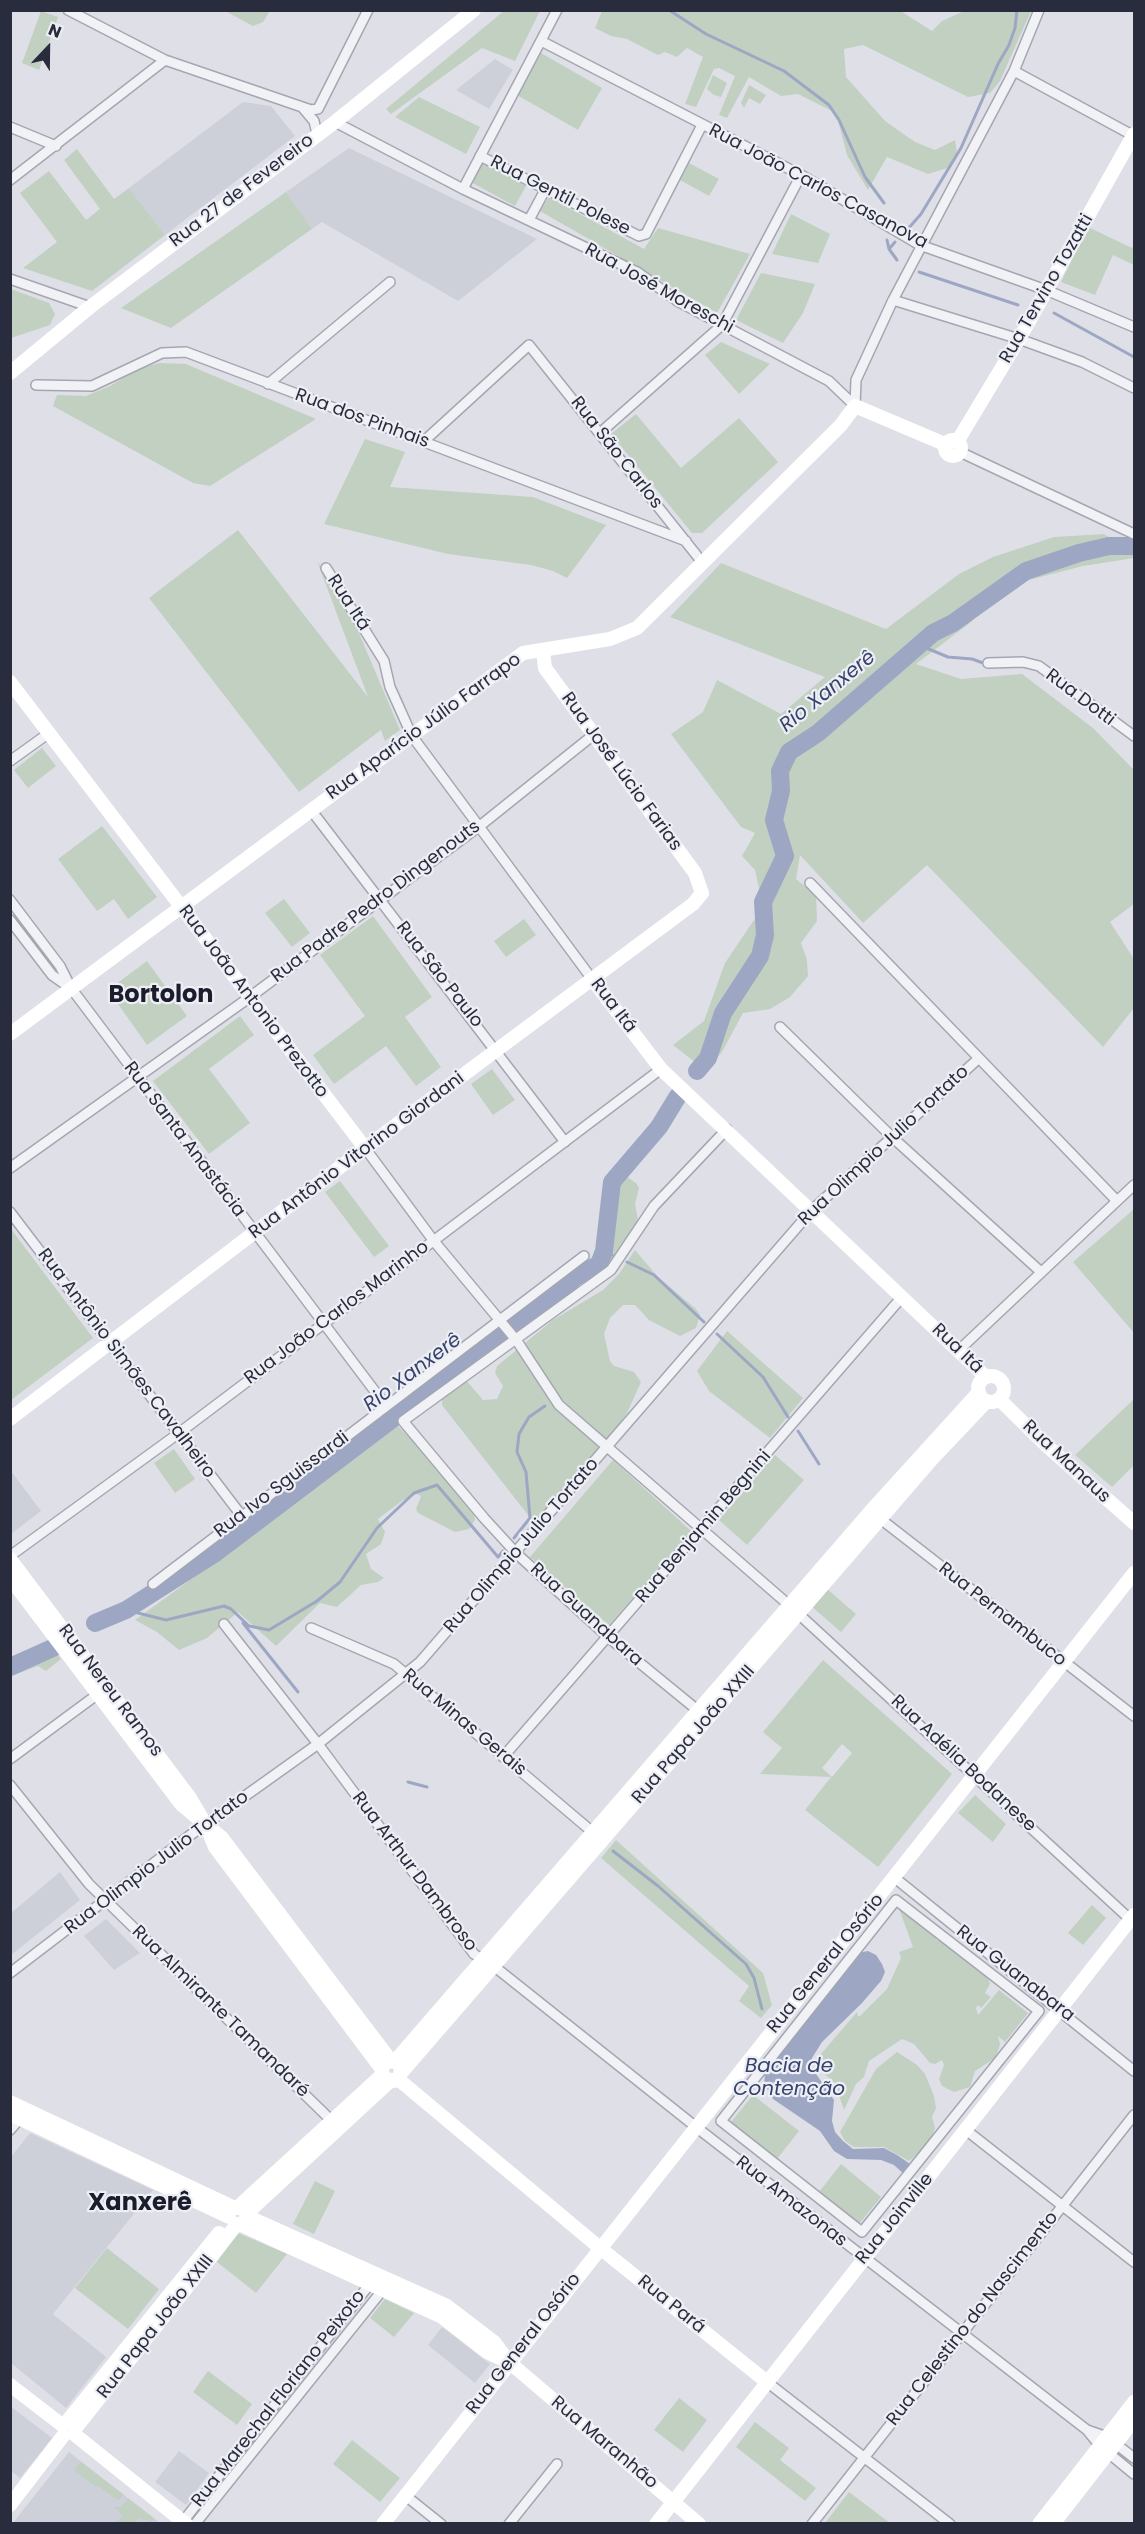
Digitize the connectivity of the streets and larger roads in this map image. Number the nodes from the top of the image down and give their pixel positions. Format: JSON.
{"nodes":[{"id":1,"x":68,"y":10,"type":"edge"},
{"id":2,"x":368,"y":10,"type":"edge"},
{"id":3,"x":474,"y":10,"type":"edge"},
{"id":4,"x":557,"y":10,"type":"edge"},
{"id":5,"x":1039,"y":10,"type":"edge"},
{"id":6,"x":543,"y":42,"type":"junction"},
{"id":7,"x":165,"y":60,"type":"junction"},
{"id":8,"x":1014,"y":71,"type":"junction"},
{"id":9,"x":301,"y":106,"type":"junction"},
{"id":10,"x":335,"y":122,"type":"junction"},
{"id":11,"x":702,"y":125,"type":"junction"},
{"id":12,"x":10,"y":127,"type":"edge"},
{"id":13,"x":317,"y":134,"type":"junction"},
{"id":14,"x":1134,"y":135,"type":"edge"},
{"id":15,"x":56,"y":146,"type":"junction"},
{"id":16,"x":480,"y":156,"type":"junction"},
{"id":17,"x":801,"y":175,"type":"junction"},
{"id":18,"x":10,"y":180,"type":"edge"},
{"id":19,"x":463,"y":189,"type":"junction"},
{"id":20,"x":545,"y":190,"type":"junction"},
{"id":21,"x":529,"y":220,"type":"junction"},
{"id":22,"x":920,"y":244,"type":"junction"},
{"id":23,"x":10,"y":279,"type":"edge"},
{"id":24,"x":390,"y":282,"type":"dead end"},
{"id":25,"x":1046,"y":290,"type":"junction"},
{"id":26,"x":893,"y":300,"type":"junction"},
{"id":27,"x":90,"y":307,"type":"junction"},
{"id":28,"x":722,"y":325,"type":"junction"},
{"id":29,"x":1134,"y":327,"type":"edge"},
{"id":30,"x":1019,"y":339,"type":"junction"},
{"id":31,"x":10,"y":373,"type":"edge"},
{"id":32,"x":36,"y":384,"type":"dead end"},
{"id":33,"x":268,"y":384,"type":"junction"},
{"id":34,"x":1134,"y":388,"type":"edge"},
{"id":35,"x":855,"y":406,"type":"junction"},
{"id":36,"x":600,"y":433,"type":"junction"},
{"id":37,"x":423,"y":442,"type":"junction"},
{"id":38,"x":955,"y":446,"type":"junction"},
{"id":39,"x":1133,"y":531,"type":"edge"},
{"id":40,"x":686,"y":541,"type":"junction"},
{"id":41,"x":702,"y":561,"type":"junction"},
{"id":42,"x":327,"y":568,"type":"dead end"},
{"id":43,"x":543,"y":651,"type":"junction"},
{"id":44,"x":988,"y":663,"type":"dead end"},
{"id":45,"x":10,"y":682,"type":"edge"},
{"id":46,"x":49,"y":733,"type":"junction"},
{"id":47,"x":412,"y":736,"type":"junction"},
{"id":48,"x":592,"y":736,"type":"junction"},
{"id":49,"x":1134,"y":736,"type":"edge"},
{"id":50,"x":10,"y":761,"type":"edge"},
{"id":51,"x":311,"y":810,"type":"junction"},
{"id":52,"x":481,"y":825,"type":"junction"},
{"id":53,"x":810,"y":883,"type":"dead end"},
{"id":54,"x":702,"y":893,"type":"joint"},
{"id":55,"x":380,"y":898,"type":"junction"},
{"id":56,"x":10,"y":900,"type":"edge"},
{"id":57,"x":180,"y":906,"type":"junction"},
{"id":58,"x":10,"y":920,"type":"edge"},
{"id":59,"x":37,"y":935,"type":"junction"},
{"id":60,"x":28,"y":942,"type":"junction"},
{"id":61,"x":592,"y":979,"type":"junction"},
{"id":62,"x":70,"y":988,"type":"junction"},
{"id":63,"x":250,"y":996,"type":"junction"},
{"id":64,"x":780,"y":1027,"type":"dead end"},
{"id":65,"x":10,"y":1034,"type":"edge"},
{"id":66,"x":498,"y":1051,"type":"junction"},
{"id":67,"x":978,"y":1059,"type":"junction"},
{"id":68,"x":661,"y":1068,"type":"junction"},
{"id":69,"x":136,"y":1076,"type":"junction"},
{"id":70,"x":727,"y":1129,"type":"junction"},
{"id":71,"x":892,"y":1137,"type":"junction"},
{"id":72,"x":565,"y":1142,"type":"junction"},
{"id":73,"x":365,"y":1148,"type":"junction"},
{"id":74,"x":10,"y":1168,"type":"edge"},
{"id":75,"x":1134,"y":1185,"type":"edge"},
{"id":76,"x":1117,"y":1201,"type":"junction"},
{"id":77,"x":812,"y":1210,"type":"junction"},
{"id":78,"x":10,"y":1212,"type":"edge"},
{"id":79,"x":254,"y":1233,"type":"junction"},
{"id":80,"x":433,"y":1239,"type":"junction"},
{"id":81,"x":584,"y":1256,"type":"dead end"},
{"id":82,"x":1041,"y":1272,"type":"junction"},
{"id":83,"x":902,"y":1297,"type":"junction"},
{"id":84,"x":501,"y":1322,"type":"junction"},
{"id":85,"x":324,"y":1323,"type":"junction"},
{"id":86,"x":514,"y":1337,"type":"junction"},
{"id":87,"x":110,"y":1342,"type":"junction"},
{"id":88,"x":958,"y":1351,"type":"junction"},
{"id":89,"x":986,"y":1377,"type":"junction"},
{"id":90,"x":989,"y":1397,"type":"junction"},
{"id":91,"x":386,"y":1406,"type":"junction"},
{"id":92,"x":10,"y":1419,"type":"edge"},
{"id":93,"x":179,"y":1434,"type":"junction"},
{"id":94,"x":607,"y":1448,"type":"junction"},
{"id":95,"x":241,"y":1515,"type":"junction"},
{"id":96,"x":875,"y":1516,"type":"junction"},
{"id":97,"x":1134,"y":1523,"type":"edge"},
{"id":98,"x":701,"y":1531,"type":"junction"},
{"id":99,"x":517,"y":1554,"type":"junction"},
{"id":100,"x":10,"y":1558,"type":"edge"},
{"id":101,"x":1134,"y":1573,"type":"edge"},
{"id":102,"x":10,"y":1578,"type":"edge"},
{"id":103,"x":153,"y":1584,"type":"dead end"},
{"id":104,"x":29,"y":1593,"type":"junction"},
{"id":105,"x":795,"y":1610,"type":"junction"},
{"id":106,"x":224,"y":1624,"type":"dead end"},
{"id":107,"x":312,"y":1628,"type":"dead end"},
{"id":108,"x":608,"y":1637,"type":"junction"},
{"id":109,"x":1064,"y":1663,"type":"junction"},
{"id":110,"x":406,"y":1674,"type":"junction"},
{"id":111,"x":103,"y":1691,"type":"junction"},
{"id":112,"x":703,"y":1715,"type":"junction"},
{"id":113,"x":1134,"y":1716,"type":"edge"},
{"id":114,"x":318,"y":1744,"type":"junction"},
{"id":115,"x":503,"y":1756,"type":"junction"},
{"id":116,"x":10,"y":1760,"type":"edge"},
{"id":117,"x":975,"y":1775,"type":"junction"},
{"id":118,"x":10,"y":1785,"type":"edge"},
{"id":119,"x":206,"y":1825,"type":"junction"},
{"id":120,"x":599,"y":1837,"type":"junction"},
{"id":121,"x":895,"y":1878,"type":"junction"},
{"id":122,"x":106,"y":1901,"type":"junction"},
{"id":123,"x":1133,"y":1920,"type":"edge"},
{"id":124,"x":489,"y":1964,"type":"junction"},
{"id":125,"x":10,"y":1972,"type":"edge"},
{"id":126,"x":1061,"y":2010,"type":"junction"},
{"id":127,"x":391,"y":2071,"type":"junction"},
{"id":128,"x":1134,"y":2071,"type":"edge"},
{"id":129,"x":10,"y":2102,"type":"edge"},
{"id":130,"x":19,"y":2114,"type":"edge"},
{"id":131,"x":1134,"y":2115,"type":"edge"},
{"id":132,"x":721,"y":2121,"type":"joint"},
{"id":133,"x":335,"y":2124,"type":"junction"},
{"id":134,"x":696,"y":2127,"type":"junction"},
{"id":135,"x":10,"y":2130,"type":"edge"},
{"id":136,"x":966,"y":2130,"type":"junction"},
{"id":137,"x":1062,"y":2206,"type":"junction"},
{"id":138,"x":237,"y":2216,"type":"junction"},
{"id":139,"x":600,"y":2248,"type":"junction"},
{"id":140,"x":863,"y":2258,"type":"junction"},
{"id":141,"x":1134,"y":2262,"type":"edge"},
{"id":142,"x":380,"y":2282,"type":"junction"},
{"id":143,"x":961,"y":2334,"type":"junction"},
{"id":144,"x":509,"y":2362,"type":"junction"},
{"id":145,"x":767,"y":2382,"type":"junction"},
{"id":146,"x":10,"y":2385,"type":"edge"},
{"id":147,"x":1134,"y":2402,"type":"edge"},
{"id":148,"x":1134,"y":2420,"type":"edge"},
{"id":149,"x":68,"y":2429,"type":"junction"},
{"id":150,"x":1108,"y":2445,"type":"junction"},
{"id":151,"x":864,"y":2458,"type":"junction"},
{"id":152,"x":1134,"y":2458,"type":"edge"},
{"id":153,"x":557,"y":2464,"type":"dead end"},
{"id":154,"x":1134,"y":2474,"type":"edge"},
{"id":155,"x":1070,"y":2493,"type":"junction"},
{"id":156,"x":406,"y":2496,"type":"junction"},
{"id":157,"x":674,"y":2502,"type":"junction"},
{"id":158,"x":10,"y":2505,"type":"edge"},
{"id":159,"x":186,"y":2523,"type":"edge"},
{"id":160,"x":383,"y":2523,"type":"edge"},
{"id":161,"x":441,"y":2523,"type":"edge"},
{"id":162,"x":509,"y":2523,"type":"edge"},
{"id":163,"x":656,"y":2523,"type":"edge"},
{"id":164,"x":699,"y":2523,"type":"edge"},
{"id":165,"x":812,"y":2523,"type":"edge"},
{"id":166,"x":950,"y":2523,"type":"edge"},
{"id":167,"x":1039,"y":2523,"type":"edge"},
{"id":168,"x":1053,"y":2523,"type":"edge"}],
"edges":[{"from":1,"to":7,"type":"street"},
{"from":2,"to":9,"type":"street"},
{"from":3,"to":10,"type":"street","name":"Rua 27 de Fevereiro"},
{"from":4,"to":6,"type":"street"},
{"from":5,"to":8,"type":"street"},
{"from":6,"to":11,"type":"street","name":"Rua João Carlos Casanova"},
{"from":6,"to":16,"type":"street"},
{"from":7,"to":9,"type":"street"},
{"from":7,"to":15,"type":"street"},
{"from":8,"to":14,"type":"street"},
{"from":8,"to":22,"type":"street"},
{"from":9,"to":13,"type":"street"},
{"from":10,"to":13,"type":"street","name":"Rua 27 de Fevereiro"},
{"from":10,"to":19,"type":"street","name":"Rua José Moreschi"},
{"from":11,"to":17,"type":"street","name":"Rua João Carlos Casanova"},
{"from":11,"to":20,"type":"street","name":"Rua Gentil Polese"},
{"from":12,"to":15,"type":"street"},
{"from":13,"to":27,"type":"street","name":"Rua 27 de Fevereiro"},
{"from":14,"to":25,"type":"street","name":"Rua Tervino Tozatti"},
{"from":15,"to":18,"type":"street"},
{"from":16,"to":19,"type":"street"},
{"from":16,"to":20,"type":"street","name":"Rua Gentil Polese"},
{"from":17,"to":22,"type":"street","name":"Rua João Carlos Casanova"},
{"from":17,"to":28,"type":"street"},
{"from":19,"to":21,"type":"street","name":"Rua José Moreschi"},
{"from":20,"to":21,"type":"street"},
{"from":21,"to":28,"type":"street","name":"Rua José Moreschi"},
{"from":22,"to":25,"type":"street","name":"Rua João Carlos Casanova"},
{"from":22,"to":26,"type":"street"},
{"from":23,"to":27,"type":"street"},
{"from":24,"to":33,"type":"street"},
{"from":25,"to":29,"type":"street","name":"Rua João Carlos Casanova"},
{"from":25,"to":30,"type":"street","name":"Rua Tervino Tozatti"},
{"from":26,"to":30,"type":"street"},
{"from":26,"to":35,"type":"street"},
{"from":27,"to":31,"type":"street","name":"Rua 27 de Fevereiro"},
{"from":28,"to":35,"type":"street","name":"Rua José Moreschi"},
{"from":28,"to":36,"type":"street"},
{"from":30,"to":34,"type":"street"},
{"from":30,"to":38,"type":"street","name":"Rua Tervino Tozatti"},
{"from":32,"to":33,"type":"street","name":"Rua dos Pinhais"},
{"from":33,"to":37,"type":"street","name":"Rua dos Pinhais"},
{"from":35,"to":38,"type":"street","name":"Rua José Moreschi"},
{"from":35,"to":41,"type":"street","name":"Rua Aparício Júlio Farrapo"},
{"from":36,"to":37,"type":"street","name":"Rua São Carlos"},
{"from":36,"to":40,"type":"street","name":"Rua São Carlos"},
{"from":37,"to":40,"type":"street","name":"Rua dos Pinhais"},
{"from":38,"to":39,"type":"street","name":"Rua José Moreschi"},
{"from":40,"to":41,"type":"street","name":"Rua São Carlos"},
{"from":41,"to":43,"type":"street","name":"Rua Aparício Júlio Farrapo"},
{"from":42,"to":47,"type":"street","name":"Rua Itá"},
{"from":43,"to":47,"type":"street","name":"Rua Aparício Júlio Farrapo"},
{"from":43,"to":48,"type":"street","name":"Rua José Lúcio Farias"},
{"from":44,"to":49,"type":"street","name":"Rua Dotti"},
{"from":45,"to":46,"type":"street","name":"Rua João Antonio Prezotto"},
{"from":46,"to":50,"type":"street"},
{"from":46,"to":57,"type":"street","name":"Rua João Antonio Prezotto"},
{"from":47,"to":51,"type":"street","name":"Rua Aparício Júlio Farrapo"},
{"from":47,"to":52,"type":"street","name":"Rua Itá"},
{"from":48,"to":52,"type":"street","name":"Rua Padre Pedro Dingenouts"},
{"from":48,"to":54,"type":"street","name":"Rua José Lúcio Farias"},
{"from":51,"to":55,"type":"street","name":"Rua São Paulo"},
{"from":51,"to":57,"type":"street","name":"Rua Aparício Júlio Farrapo"},
{"from":52,"to":55,"type":"street","name":"Rua Padre Pedro Dingenouts"},
{"from":52,"to":61,"type":"street","name":"Rua Itá"},
{"from":53,"to":67,"type":"street"},
{"from":54,"to":61,"type":"street","name":"Rua Antônio Vitorino Giordani"},
{"from":55,"to":63,"type":"street","name":"Rua Padre Pedro Dingenouts"},
{"from":55,"to":66,"type":"street","name":"Rua São Paulo"},
{"from":56,"to":59,"type":"street","name":"Rua Santa Anastácia"},
{"from":57,"to":62,"type":"street","name":"Rua Aparício Júlio Farrapo"},
{"from":57,"to":63,"type":"street","name":"Rua João Antonio Prezotto"},
{"from":58,"to":60,"type":"street","name":"Rua Santa Anastácia"},
{"from":59,"to":60,"type":"street"},
{"from":59,"to":62,"type":"street","name":"Rua Santa Anastácia"},
{"from":60,"to":62,"type":"street","name":"Rua Santa Anastácia"},
{"from":61,"to":66,"type":"street","name":"Rua Antônio Vitorino Giordani"},
{"from":61,"to":68,"type":"street","name":"Rua Itá"},
{"from":62,"to":65,"type":"street","name":"Rua Aparício Júlio Farrapo"},
{"from":62,"to":69,"type":"street","name":"Rua Santa Anastácia"},
{"from":63,"to":69,"type":"street","name":"Rua Padre Pedro Dingenouts"},
{"from":63,"to":73,"type":"street","name":"Rua João Antonio Prezotto"},
{"from":64,"to":71,"type":"street"},
{"from":66,"to":72,"type":"street","name":"Rua São Paulo"},
{"from":66,"to":73,"type":"street","name":"Rua Antônio Vitorino Giordani"},
{"from":67,"to":71,"type":"street","name":"Rua Olimpio Julio Tortato"},
{"from":67,"to":76,"type":"street"},
{"from":68,"to":70,"type":"street","name":"Rua Itá"},
{"from":68,"to":72,"type":"street","name":"Rua João Carlos Marinho"},
{"from":69,"to":74,"type":"street","name":"Rua Padre Pedro Dingenouts"},
{"from":69,"to":79,"type":"street","name":"Rua Santa Anastácia"},
{"from":70,"to":77,"type":"street","name":"Rua Itá"},
{"from":70,"to":86,"type":"street"},
{"from":71,"to":77,"type":"street","name":"Rua Olimpio Julio Tortato"},
{"from":71,"to":82,"type":"street"},
{"from":72,"to":80,"type":"street","name":"Rua João Carlos Marinho"},
{"from":73,"to":79,"type":"street","name":"Rua Antônio Vitorino Giordani"},
{"from":73,"to":80,"type":"street","name":"Rua João Antonio Prezotto"},
{"from":75,"to":76,"type":"street"},
{"from":76,"to":82,"type":"street"},
{"from":77,"to":83,"type":"street","name":"Rua Itá"},
{"from":77,"to":94,"type":"street","name":"Rua Olimpio Julio Tortato"},
{"from":78,"to":87,"type":"street","name":"Rua Antônio Simões Cavalheiro"},
{"from":79,"to":85,"type":"street","name":"Rua Santa Anastácia"},
{"from":79,"to":87,"type":"street","name":"Rua Antônio Vitorino Giordani"},
{"from":80,"to":84,"type":"street","name":"Rua João Antonio Prezotto"},
{"from":80,"to":85,"type":"street","name":"Rua João Carlos Marinho"},
{"from":81,"to":84,"type":"street","name":"Rua Ivo Sguissardi"},
{"from":82,"to":88,"type":"street"},
{"from":83,"to":88,"type":"street","name":"Rua Itá"},
{"from":83,"to":98,"type":"street","name":"Rua Benjamin Begnini"},
{"from":84,"to":86,"type":"street","name":"Rua João Antonio Prezotto"},
{"from":84,"to":91,"type":"street","name":"Rua Ivo Sguissardi"},
{"from":85,"to":91,"type":"street","name":"Rua Santa Anastácia"},
{"from":85,"to":93,"type":"street","name":"Rua João Carlos Marinho"},
{"from":86,"to":94,"type":"street","name":"Rua João Antonio Prezotto"},
{"from":86,"to":99,"type":"street","name":"Rua Guanabara"},
{"from":87,"to":92,"type":"street","name":"Rua Antônio Vitorino Giordani"},
{"from":87,"to":93,"type":"street","name":"Rua Antônio Simões Cavalheiro"},
{"from":88,"to":89,"type":"street","name":"Rua Itá"},
{"from":89,"to":90,"type":"street"},
{"from":89,"to":90,"type":"street"},
{"from":90,"to":96,"type":"street","name":"Rua Papa João XXIII"},
{"from":90,"to":97,"type":"street","name":"Rua Manaus"},
{"from":91,"to":95,"type":"street","name":"Rua Ivo Sguissardi"},
{"from":93,"to":95,"type":"street","name":"Rua Antônio Simões Cavalheiro"},
{"from":93,"to":100,"type":"street","name":"Rua João Carlos Marinho"},
{"from":94,"to":98,"type":"street","name":"Rua Adélia Bodanese"},
{"from":94,"to":99,"type":"street","name":"Rua Olimpio Julio Tortato"},
{"from":95,"to":103,"type":"street","name":"Rua Ivo Sguissardi"},
{"from":96,"to":105,"type":"street","name":"Rua Papa João XXIII"},
{"from":96,"to":109,"type":"street","name":"Rua Pernambuco"},
{"from":98,"to":105,"type":"street","name":"Rua Adélia Bodanese"},
{"from":98,"to":108,"type":"street","name":"Rua Benjamin Begnini"},
{"from":99,"to":108,"type":"street","name":"Rua Guanabara"},
{"from":99,"to":110,"type":"street","name":"Rua Olimpio Julio Tortato"},
{"from":100,"to":104,"type":"street","name":"Rua Nereu Ramos"},
{"from":101,"to":109,"type":"street","name":"Rua General Osório"},
{"from":102,"to":104,"type":"street","name":"Rua Nereu Ramos"},
{"from":104,"to":111,"type":"street","name":"Rua Nereu Ramos"},
{"from":105,"to":112,"type":"street","name":"Rua Papa João XXIII"},
{"from":105,"to":117,"type":"street","name":"Rua Adélia Bodanese"},
{"from":106,"to":114,"type":"street","name":"Rua Arthur Dambroso"},
{"from":107,"to":110,"type":"street","name":"Rua Minas Gerais"},
{"from":108,"to":112,"type":"street","name":"Rua Guanabara"},
{"from":108,"to":115,"type":"street","name":"Rua Benjamin Begnini"},
{"from":109,"to":113,"type":"street","name":"Rua Pernambuco"},
{"from":109,"to":117,"type":"street","name":"Rua General Osório"},
{"from":110,"to":114,"type":"street","name":"Rua Olimpio Julio Tortato"},
{"from":110,"to":115,"type":"street","name":"Rua Minas Gerais"},
{"from":111,"to":116,"type":"street"},
{"from":111,"to":119,"type":"street","name":"Rua Nereu Ramos"},
{"from":112,"to":120,"type":"street","name":"Rua Papa João XXIII"},
{"from":114,"to":119,"type":"street","name":"Rua Olimpio Julio Tortato"},
{"from":114,"to":124,"type":"street","name":"Rua Arthur Dambroso"},
{"from":115,"to":120,"type":"street","name":"Rua Minas Gerais"},
{"from":117,"to":121,"type":"street","name":"Rua General Osório"},
{"from":117,"to":123,"type":"street","name":"Rua Adélia Bodanese"},
{"from":118,"to":122,"type":"street","name":"Rua Almirante Tamandaré"},
{"from":119,"to":122,"type":"street","name":"Rua Olimpio Julio Tortato"},
{"from":119,"to":127,"type":"street","name":"Rua Nereu Ramos"},
{"from":120,"to":124,"type":"street","name":"Rua Papa João XXIII"},
{"from":121,"to":126,"type":"street","name":"Rua Guanabara"},
{"from":121,"to":134,"type":"street","name":"Rua General Osório"},
{"from":122,"to":125,"type":"street","name":"Rua Olimpio Julio Tortato"},
{"from":122,"to":133,"type":"street","name":"Rua Almirante Tamandaré"},
{"from":123,"to":126,"type":"street","name":"Rua Joinville"},
{"from":124,"to":127,"type":"street","name":"Rua Papa João XXIII"},
{"from":124,"to":134,"type":"street","name":"Rua Arthur Dambroso"},
{"from":126,"to":128,"type":"street","name":"Rua Guanabara"},
{"from":126,"to":136,"type":"street","name":"Rua Joinville"},
{"from":127,"to":133,"type":"street","name":"Rua Papa João XXIII"},
{"from":127,"to":139,"type":"street","name":"Rua Pará"},
{"from":129,"to":130,"type":"street","name":"Rua Maranhão"},
{"from":130,"to":135,"type":"street"},
{"from":130,"to":138,"type":"street","name":"Rua Maranhão"},
{"from":131,"to":137,"type":"street","name":"Rua Celestino do Nascimento"},
{"from":132,"to":132,"type":"street"},
{"from":133,"to":138,"type":"street","name":"Rua Papa João XXIII"},
{"from":134,"to":139,"type":"street","name":"Rua General Osório"},
{"from":134,"to":140,"type":"street","name":"Rua Amazonas"},
{"from":136,"to":137,"type":"street"},
{"from":136,"to":140,"type":"street","name":"Rua Joinville"},
{"from":137,"to":141,"type":"street"},
{"from":137,"to":143,"type":"street","name":"Rua Celestino do Nascimento"},
{"from":138,"to":142,"type":"street","name":"Rua Maranhão"},
{"from":138,"to":149,"type":"street","name":"Rua Papa João XXIII"},
{"from":139,"to":144,"type":"street","name":"Rua General Osório"},
{"from":139,"to":145,"type":"street","name":"Rua Pará"},
{"from":140,"to":143,"type":"street","name":"Rua Amazonas"},
{"from":140,"to":145,"type":"street","name":"Rua Joinville"},
{"from":142,"to":144,"type":"street","name":"Rua Maranhão"},
{"from":142,"to":159,"type":"street","name":"Rua Marechal Floriano Peixoto"},
{"from":142,"to":159,"type":"street"},
{"from":143,"to":150,"type":"street","name":"Rua Amazonas"},
{"from":143,"to":151,"type":"street","name":"Rua Celestino do Nascimento"},
{"from":144,"to":156,"type":"street","name":"Rua General Osório"},
{"from":144,"to":157,"type":"street","name":"Rua Maranhão"},
{"from":145,"to":151,"type":"street","name":"Rua Pará"},
{"from":145,"to":157,"type":"street","name":"Rua Joinville"},
{"from":146,"to":149,"type":"street"},
{"from":147,"to":150,"type":"street"},
{"from":148,"to":150,"type":"street"},
{"from":149,"to":158,"type":"street","name":"Rua Papa João XXIII"},
{"from":149,"to":159,"type":"street"},
{"from":150,"to":152,"type":"street"},
{"from":150,"to":154,"type":"street"},
{"from":150,"to":155,"type":"street"},
{"from":151,"to":165,"type":"street","name":"Rua Celestino do Nascimento"},
{"from":151,"to":166,"type":"street","name":"Rua Pará"},
{"from":153,"to":162,"type":"street"},
{"from":155,"to":167,"type":"street"},
{"from":155,"to":168,"type":"street"},
{"from":156,"to":160,"type":"street","name":"Rua General Osório"},
{"from":156,"to":161,"type":"street"},
{"from":157,"to":163,"type":"street","name":"Rua Joinville"},
{"from":157,"to":164,"type":"street","name":"Rua Maranhão"}]}
